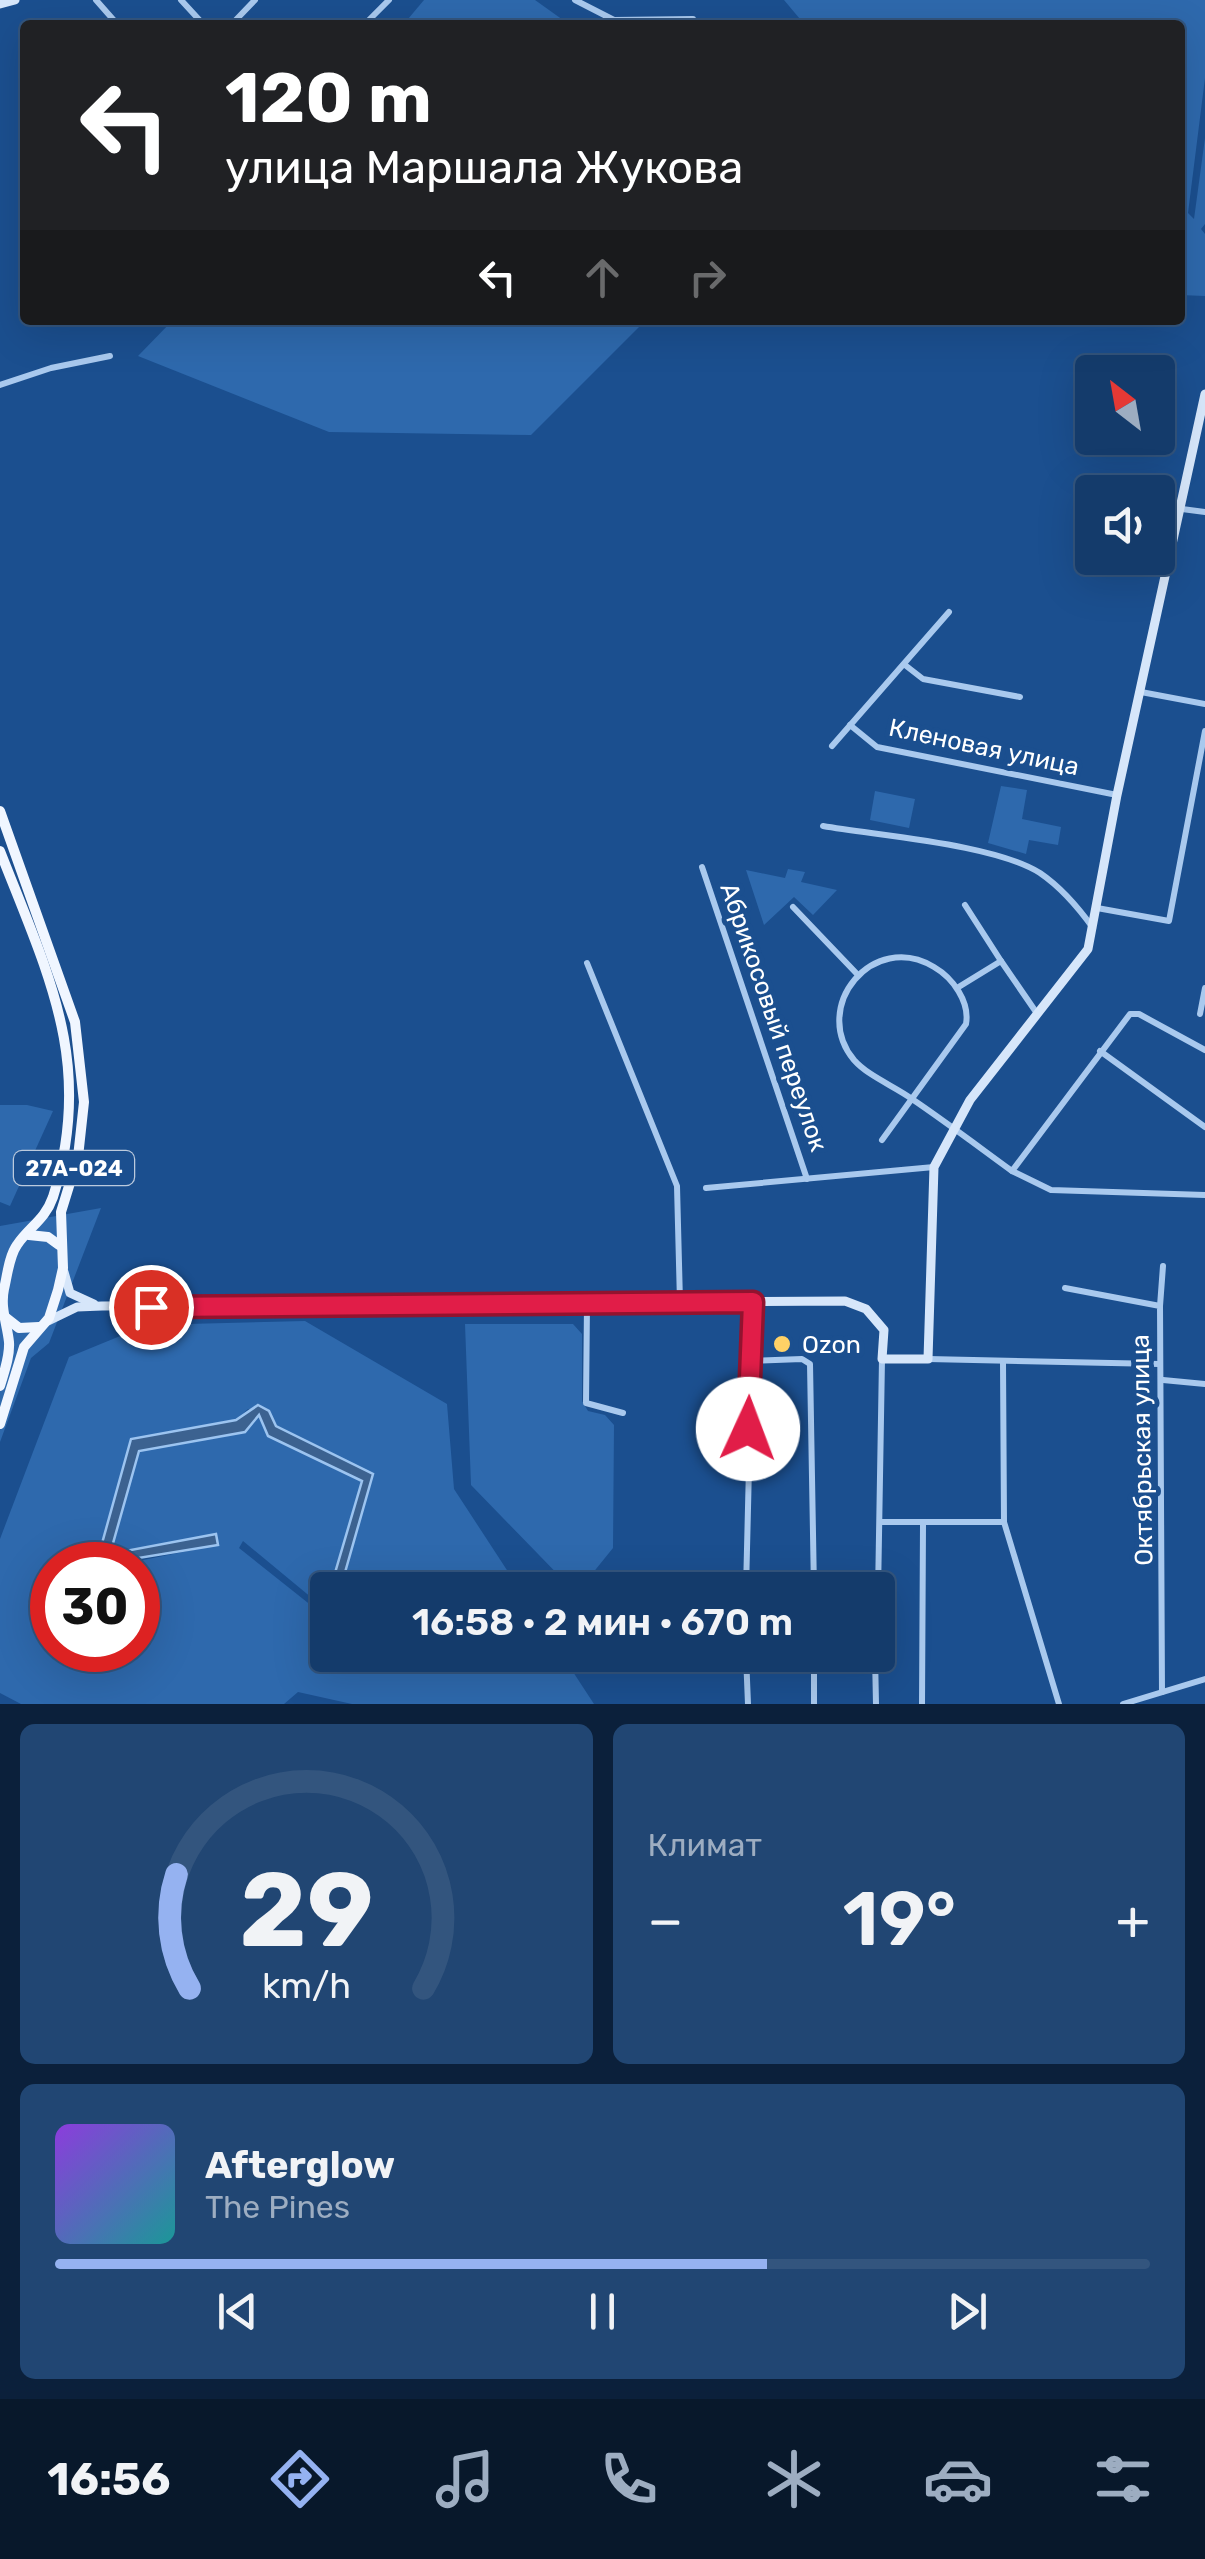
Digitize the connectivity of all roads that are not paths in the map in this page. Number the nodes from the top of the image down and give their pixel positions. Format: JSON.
{"nodes":[{"id":1,"x":15,"y":0,"type":"edge"},
{"id":2,"x":96,"y":0,"type":"edge"},
{"id":3,"x":181,"y":0,"type":"edge"},
{"id":4,"x":256,"y":0,"type":"edge"},
{"id":5,"x":389,"y":0,"type":"edge"},
{"id":6,"x":575,"y":0,"type":"edge"},
{"id":7,"x":0,"y":4,"type":"edge"},
{"id":8,"x":692,"y":19,"type":"dead end"},
{"id":9,"x":114,"y":20,"type":"edge"},
{"id":10,"x":199,"y":20,"type":"edge"},
{"id":11,"x":236,"y":20,"type":"edge"},
{"id":12,"x":369,"y":20,"type":"edge"},
{"id":13,"x":110,"y":356,"type":"dead end"},
{"id":14,"x":0,"y":385,"type":"edge"},
{"id":15,"x":1205,"y":394,"type":"edge"},
{"id":16,"x":1182,"y":509,"type":"junction"},
{"id":17,"x":1205,"y":512,"type":"edge"},
{"id":18,"x":949,"y":612,"type":"dead end"},
{"id":19,"x":905,"y":665,"type":"junction"},
{"id":20,"x":1141,"y":692,"type":"junction"},
{"id":21,"x":1020,"y":697,"type":"dead end"},
{"id":22,"x":1205,"y":704,"type":"edge"},
{"id":23,"x":850,"y":725,"type":"junction"},
{"id":24,"x":1205,"y":730,"type":"edge"},
{"id":25,"x":832,"y":746,"type":"dead end"},
{"id":26,"x":1117,"y":795,"type":"junction"},
{"id":27,"x":0,"y":811,"type":"edge"},
{"id":28,"x":823,"y":826,"type":"dead end"},
{"id":29,"x":0,"y":852,"type":"edge"},
{"id":30,"x":702,"y":867,"type":"dead end"},
{"id":31,"x":5,"y":875,"type":"edge"},
{"id":32,"x":965,"y":905,"type":"dead end"},
{"id":33,"x":793,"y":908,"type":"dead end"},
{"id":34,"x":1098,"y":908,"type":"junction"},
{"id":35,"x":1093,"y":930,"type":"junction"},
{"id":36,"x":1001,"y":961,"type":"junction"},
{"id":37,"x":587,"y":963,"type":"dead end"},
{"id":38,"x":858,"y":976,"type":"junction"},
{"id":39,"x":957,"y":988,"type":"junction"},
{"id":40,"x":1205,"y":988,"type":"edge"},
{"id":41,"x":1036,"y":1012,"type":"junction"},
{"id":42,"x":1200,"y":1014,"type":"dead end"},
{"id":43,"x":1205,"y":1050,"type":"edge"},
{"id":44,"x":1100,"y":1051,"type":"junction"},
{"id":45,"x":912,"y":1098,"type":"junction"},
{"id":46,"x":1205,"y":1127,"type":"edge"},
{"id":47,"x":952,"y":1128,"type":"junction"},
{"id":48,"x":882,"y":1140,"type":"dead end"},
{"id":49,"x":934,"y":1166,"type":"junction"},
{"id":50,"x":1012,"y":1171,"type":"junction"},
{"id":51,"x":807,"y":1179,"type":"junction"},
{"id":52,"x":706,"y":1188,"type":"dead end"},
{"id":53,"x":1205,"y":1195,"type":"edge"},
{"id":54,"x":28,"y":1235,"type":"junction"},
{"id":55,"x":62,"y":1249,"type":"junction"},
{"id":56,"x":1162,"y":1266,"type":"dead end"},
{"id":57,"x":64,"y":1268,"type":"junction"},
{"id":58,"x":1065,"y":1288,"type":"dead end"},
{"id":59,"x":753,"y":1302,"type":"junction"},
{"id":60,"x":587,"y":1304,"type":"junction"},
{"id":61,"x":680,"y":1304,"type":"junction"},
{"id":62,"x":102,"y":1306,"type":"junction"},
{"id":63,"x":1160,"y":1306,"type":"junction"},
{"id":64,"x":4,"y":1316,"type":"junction"},
{"id":65,"x":42,"y":1324,"type":"junction"},
{"id":66,"x":928,"y":1359,"type":"junction"},
{"id":67,"x":882,"y":1360,"type":"junction"},
{"id":68,"x":750,"y":1361,"type":"junction"},
{"id":69,"x":1003,"y":1364,"type":"junction"},
{"id":70,"x":1159,"y":1364,"type":"junction"},
{"id":71,"x":1164,"y":1380,"type":"junction"},
{"id":72,"x":1205,"y":1384,"type":"edge"},
{"id":73,"x":0,"y":1386,"type":"edge"},
{"id":74,"x":623,"y":1413,"type":"dead end"},
{"id":75,"x":0,"y":1424,"type":"edge"},
{"id":76,"x":881,"y":1522,"type":"junction"},
{"id":77,"x":1004,"y":1522,"type":"junction"},
{"id":78,"x":923,"y":1525,"type":"junction"},
{"id":79,"x":746,"y":1572,"type":"edge"},
{"id":80,"x":814,"y":1572,"type":"edge"},
{"id":81,"x":879,"y":1572,"type":"edge"},
{"id":82,"x":747,"y":1672,"type":"edge"},
{"id":83,"x":814,"y":1672,"type":"edge"},
{"id":84,"x":875,"y":1672,"type":"edge"},
{"id":85,"x":1205,"y":1679,"type":"edge"},
{"id":86,"x":1162,"y":1692,"type":"junction"},
{"id":87,"x":748,"y":1704,"type":"edge"},
{"id":88,"x":814,"y":1704,"type":"edge"},
{"id":89,"x":876,"y":1704,"type":"edge"},
{"id":90,"x":922,"y":1704,"type":"edge"},
{"id":91,"x":1059,"y":1704,"type":"edge"},
{"id":92,"x":1123,"y":1704,"type":"edge"}],
"edges":[{"from":1,"to":7,"type":"street"},
{"from":2,"to":9,"type":"street"},
{"from":3,"to":10,"type":"street"},
{"from":4,"to":11,"type":"street"},
{"from":5,"to":12,"type":"street"},
{"from":6,"to":8,"type":"street"},
{"from":13,"to":14,"type":"street"},
{"from":15,"to":16,"type":"street"},
{"from":16,"to":17,"type":"street"},
{"from":16,"to":20,"type":"street"},
{"from":18,"to":19,"type":"street"},
{"from":19,"to":21,"type":"street"},
{"from":19,"to":23,"type":"street"},
{"from":20,"to":22,"type":"street"},
{"from":20,"to":26,"type":"street"},
{"from":23,"to":25,"type":"street"},
{"from":23,"to":26,"type":"street","name":"Кленовая улица"},
{"from":24,"to":34,"type":"street"},
{"from":26,"to":34,"type":"street"},
{"from":27,"to":55,"type":"main road","number":"27А-024"},
{"from":28,"to":35,"type":"street"},
{"from":29,"to":31,"type":"main road","number":"27А-024"},
{"from":30,"to":51,"type":"street","name":"Абрикосовый переулок"},
{"from":31,"to":54,"type":"main road","number":"27А-024"},
{"from":32,"to":36,"type":"street"},
{"from":33,"to":38,"type":"street"},
{"from":34,"to":35,"type":"street"},
{"from":35,"to":41,"type":"street"},
{"from":36,"to":39,"type":"street"},
{"from":36,"to":41,"type":"street"},
{"from":37,"to":61,"type":"street"},
{"from":38,"to":39,"type":"street"},
{"from":38,"to":45,"type":"street"},
{"from":39,"to":45,"type":"street"},
{"from":40,"to":42,"type":"street"},
{"from":41,"to":47,"type":"street"},
{"from":43,"to":44,"type":"street"},
{"from":44,"to":46,"type":"street"},
{"from":44,"to":50,"type":"street"},
{"from":45,"to":47,"type":"street"},
{"from":45,"to":48,"type":"street"},
{"from":47,"to":49,"type":"street"},
{"from":47,"to":50,"type":"street"},
{"from":49,"to":51,"type":"street"},
{"from":49,"to":66,"type":"street"},
{"from":50,"to":53,"type":"street"},
{"from":51,"to":52,"type":"street"},
{"from":54,"to":55,"type":"main road"},
{"from":54,"to":64,"type":"main road","number":"27А-024"},
{"from":55,"to":57,"type":"main road","number":"27А-024"},
{"from":56,"to":63,"type":"street"},
{"from":57,"to":62,"type":"street"},
{"from":57,"to":65,"type":"main road","number":"27А-024"},
{"from":58,"to":63,"type":"street","name":"Октябрьская улица"},
{"from":59,"to":61,"type":"street"},
{"from":59,"to":67,"type":"street"},
{"from":59,"to":68,"type":"street"},
{"from":60,"to":61,"type":"street"},
{"from":60,"to":62,"type":"street"},
{"from":60,"to":74,"type":"street"},
{"from":62,"to":65,"type":"street"},
{"from":63,"to":70,"type":"street","name":"Октябрьская улица"},
{"from":64,"to":65,"type":"main road"},
{"from":64,"to":73,"type":"main road","number":"27А-024"},
{"from":65,"to":75,"type":"main road","number":"27А-024"},
{"from":66,"to":67,"type":"street"},
{"from":66,"to":69,"type":"street"},
{"from":67,"to":76,"type":"street"},
{"from":68,"to":79,"type":"street"},
{"from":68,"to":80,"type":"street"},
{"from":69,"to":70,"type":"street"},
{"from":69,"to":77,"type":"street"},
{"from":70,"to":71,"type":"street","name":"Октябрьская улица"},
{"from":71,"to":72,"type":"street"},
{"from":71,"to":86,"type":"street","name":"Октябрьская улица"},
{"from":76,"to":78,"type":"street"},
{"from":76,"to":81,"type":"street"},
{"from":77,"to":78,"type":"street"},
{"from":77,"to":91,"type":"street"},
{"from":78,"to":90,"type":"street"},
{"from":82,"to":87,"type":"street"},
{"from":83,"to":88,"type":"street"},
{"from":84,"to":89,"type":"street"},
{"from":85,"to":86,"type":"street"},
{"from":86,"to":92,"type":"street"}]}
